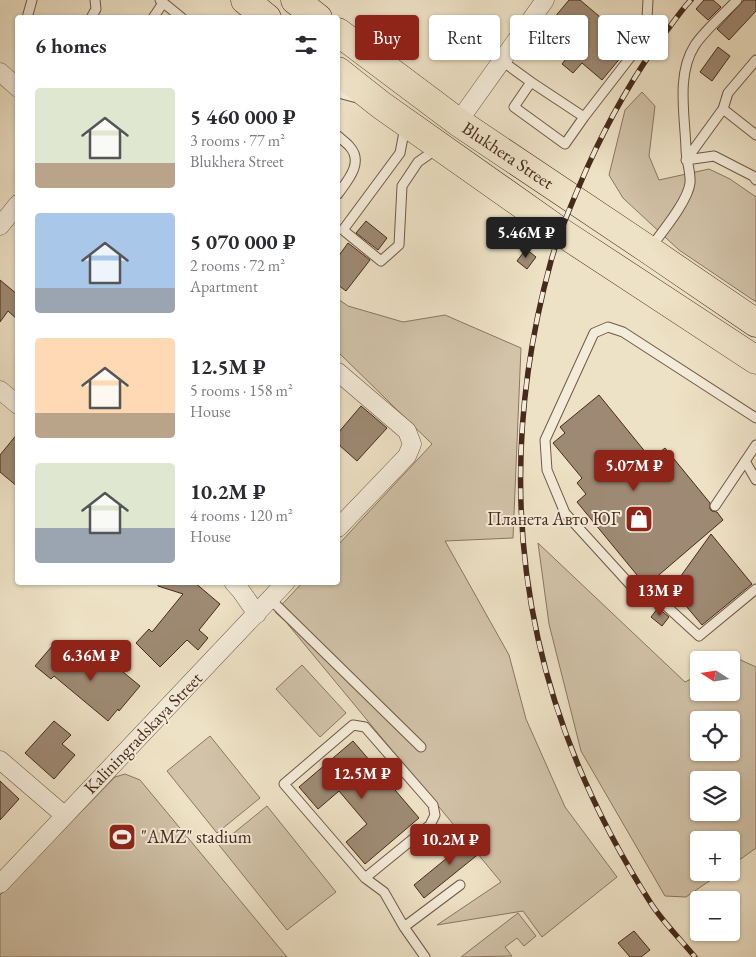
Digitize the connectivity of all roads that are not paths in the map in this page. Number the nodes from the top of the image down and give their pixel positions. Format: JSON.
{"nodes":[{"id":1,"x":32,"y":0,"type":"edge"},
{"id":2,"x":95,"y":0,"type":"edge"},
{"id":3,"x":245,"y":0,"type":"edge"},
{"id":4,"x":295,"y":0,"type":"edge"},
{"id":5,"x":545,"y":0,"type":"edge"},
{"id":6,"x":648,"y":0,"type":"edge"},
{"id":7,"x":737,"y":0,"type":"edge"},
{"id":8,"x":161,"y":2,"type":"edge"},
{"id":9,"x":28,"y":15,"type":"edge"},
{"id":10,"x":93,"y":15,"type":"edge"},
{"id":11,"x":154,"y":15,"type":"edge"},
{"id":12,"x":178,"y":15,"type":"edge"},
{"id":13,"x":263,"y":15,"type":"edge"},
{"id":14,"x":314,"y":15,"type":"edge"},
{"id":15,"x":340,"y":34,"type":"edge"},
{"id":16,"x":756,"y":60,"type":"edge"},
{"id":17,"x":502,"y":61,"type":"junction"},
{"id":18,"x":0,"y":72,"type":"edge"},
{"id":19,"x":340,"y":73,"type":"edge"},
{"id":20,"x":531,"y":82,"type":"junction"},
{"id":21,"x":15,"y":85,"type":"edge"},
{"id":22,"x":340,"y":94,"type":"edge"},
{"id":23,"x":381,"y":105,"type":"junction"},
{"id":24,"x":723,"y":109,"type":"junction"},
{"id":25,"x":584,"y":117,"type":"junction"},
{"id":26,"x":406,"y":122,"type":"junction"},
{"id":27,"x":458,"y":122,"type":"junction"},
{"id":28,"x":756,"y":136,"type":"edge"},
{"id":29,"x":340,"y":138,"type":"edge"},
{"id":30,"x":441,"y":146,"type":"junction"},
{"id":31,"x":686,"y":160,"type":"junction"},
{"id":32,"x":756,"y":180,"type":"edge"},
{"id":33,"x":340,"y":191,"type":"edge"},
{"id":34,"x":15,"y":208,"type":"edge"},
{"id":35,"x":0,"y":226,"type":"edge"},
{"id":36,"x":649,"y":250,"type":"junction"},
{"id":37,"x":756,"y":324,"type":"edge"},
{"id":38,"x":756,"y":360,"type":"edge"},
{"id":39,"x":340,"y":374,"type":"edge"},
{"id":40,"x":0,"y":390,"type":"edge"},
{"id":41,"x":15,"y":402,"type":"edge"},
{"id":42,"x":756,"y":418,"type":"edge"},
{"id":43,"x":756,"y":445,"type":"edge"},
{"id":44,"x":745,"y":461,"type":"junction"},
{"id":45,"x":756,"y":480,"type":"edge"},
{"id":46,"x":715,"y":506,"type":"dead end"},
{"id":47,"x":340,"y":526,"type":"edge"},
{"id":48,"x":236,"y":585,"type":"edge"},
{"id":49,"x":283,"y":585,"type":"edge"},
{"id":50,"x":756,"y":589,"type":"edge"},
{"id":51,"x":270,"y":599,"type":"junction"},
{"id":52,"x":257,"y":614,"type":"junction"},
{"id":53,"x":421,"y":748,"type":"dead end"},
{"id":54,"x":0,"y":760,"type":"edge"},
{"id":55,"x":64,"y":815,"type":"junction"},
{"id":56,"x":364,"y":878,"type":"junction"},
{"id":57,"x":0,"y":884,"type":"edge"},
{"id":58,"x":460,"y":884,"type":"dead end"},
{"id":59,"x":404,"y":927,"type":"junction"},
{"id":60,"x":425,"y":957,"type":"edge"}],
"edges":[{"from":1,"to":9,"type":"lane"},
{"from":2,"to":10,"type":"lane"},
{"from":3,"to":13,"type":"main road"},
{"from":4,"to":14,"type":"main road"},
{"from":5,"to":17,"type":"street"},
{"from":6,"to":25,"type":"lane"},
{"from":7,"to":31,"type":"lane"},
{"from":8,"to":11,"type":"lane"},
{"from":8,"to":12,"type":"lane"},
{"from":15,"to":27,"type":"main road","name":"Blukhera Street"},
{"from":16,"to":24,"type":"lane"},
{"from":17,"to":20,"type":"lane"},
{"from":17,"to":27,"type":"street"},
{"from":18,"to":21,"type":"street"},
{"from":19,"to":23,"type":"main road","name":"Blukhera Street"},
{"from":20,"to":25,"type":"lane"},
{"from":20,"to":25,"type":"lane"},
{"from":22,"to":23,"type":"lane"},
{"from":23,"to":26,"type":"main road","name":"Blukhera Street"},
{"from":24,"to":28,"type":"lane"},
{"from":24,"to":31,"type":"lane"},
{"from":26,"to":30,"type":"main road","name":"Blukhera Street"},
{"from":26,"to":30,"type":"lane"},
{"from":27,"to":36,"type":"main road","name":"Blukhera Street"},
{"from":29,"to":33,"type":"lane"},
{"from":30,"to":38,"type":"main road","name":"Blukhera Street"},
{"from":31,"to":32,"type":"lane"},
{"from":31,"to":36,"type":"lane"},
{"from":34,"to":35,"type":"street"},
{"from":36,"to":37,"type":"main road","name":"Blukhera Street"},
{"from":39,"to":47,"type":"street"},
{"from":40,"to":41,"type":"street"},
{"from":42,"to":50,"type":"lane"},
{"from":43,"to":44,"type":"lane"},
{"from":44,"to":45,"type":"lane"},
{"from":44,"to":46,"type":"lane"},
{"from":48,"to":52,"type":"street"},
{"from":49,"to":51,"type":"street","name":"Kaliningradskaya Street"},
{"from":51,"to":52,"type":"street","name":"Kaliningradskaya Street"},
{"from":51,"to":53,"type":"lane"},
{"from":52,"to":55,"type":"street","name":"Kaliningradskaya Street"},
{"from":54,"to":55,"type":"street"},
{"from":55,"to":57,"type":"street","name":"Kaliningradskaya Street"},
{"from":56,"to":56,"type":"lane"},
{"from":56,"to":59,"type":"lane"},
{"from":58,"to":59,"type":"lane"},
{"from":59,"to":60,"type":"lane"}]}
